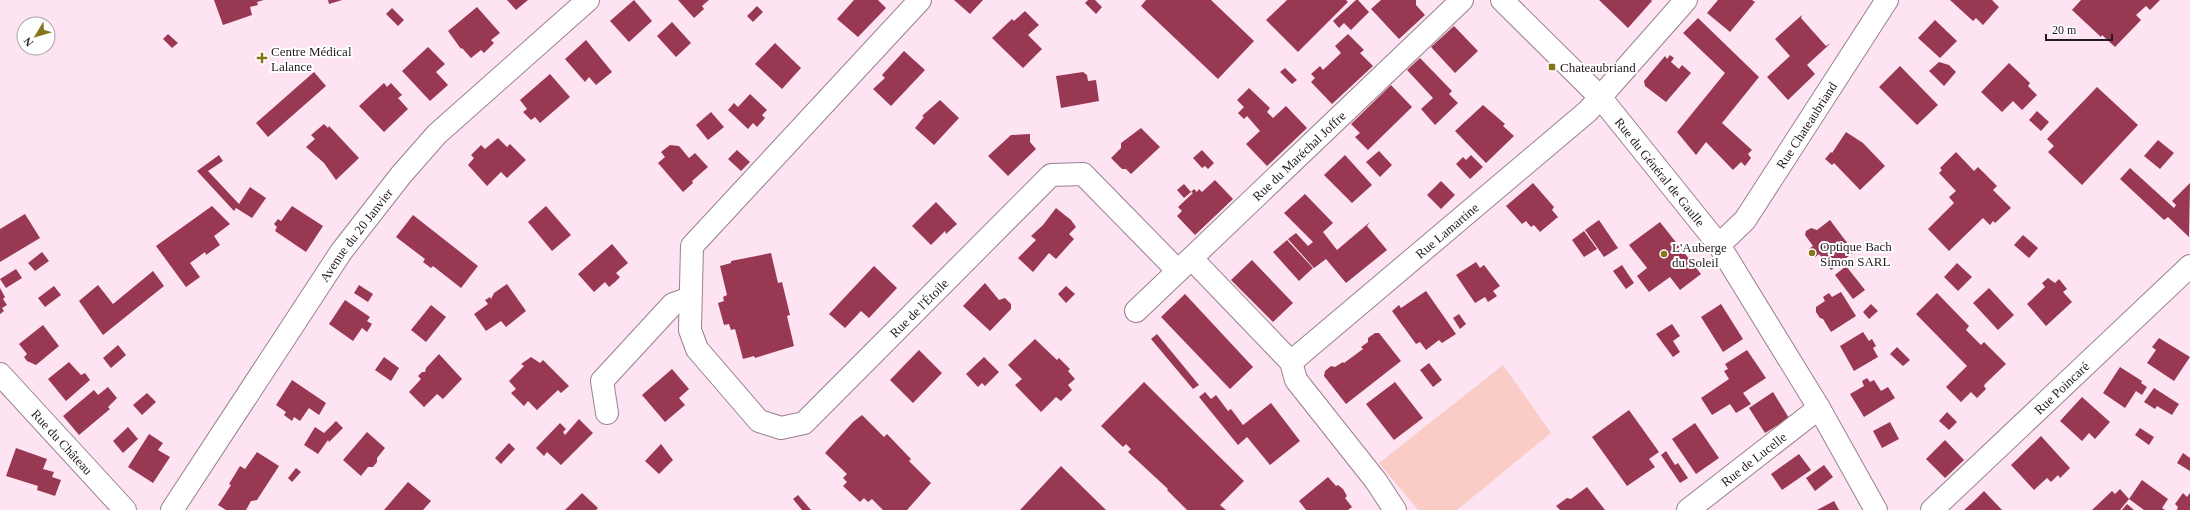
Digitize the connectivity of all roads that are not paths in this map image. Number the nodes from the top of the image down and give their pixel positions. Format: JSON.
{"nodes":[{"id":1,"x":588,"y":0,"type":"edge"},
{"id":2,"x":920,"y":0,"type":"edge"},
{"id":3,"x":1462,"y":0,"type":"edge"},
{"id":4,"x":1502,"y":0,"type":"edge"},
{"id":5,"x":1686,"y":0,"type":"edge"},
{"id":6,"x":1887,"y":0,"type":"edge"},
{"id":7,"x":1600,"y":97,"type":"junction"},
{"id":8,"x":1719,"y":245,"type":"junction"},
{"id":9,"x":1185,"y":265,"type":"junction"},
{"id":10,"x":2190,"y":266,"type":"edge"},
{"id":11,"x":690,"y":298,"type":"junction"},
{"id":12,"x":1136,"y":311,"type":"dead end"},
{"id":13,"x":1291,"y":362,"type":"junction"},
{"id":14,"x":0,"y":374,"type":"edge"},
{"id":15,"x":1819,"y":408,"type":"junction"},
{"id":16,"x":607,"y":413,"type":"dead end"},
{"id":17,"x":125,"y":510,"type":"edge"},
{"id":18,"x":172,"y":510,"type":"edge"},
{"id":19,"x":1395,"y":510,"type":"edge"},
{"id":20,"x":1688,"y":510,"type":"edge"},
{"id":21,"x":1876,"y":510,"type":"edge"},
{"id":22,"x":1932,"y":510,"type":"edge"}],
"edges":[{"from":1,"to":18,"type":"street","name":"Avenue du 20 Janvier"},
{"from":2,"to":11,"type":"street","name":"Rue de l'Étoile"},
{"from":3,"to":9,"type":"street","name":"Rue du Maréchal Joffre"},
{"from":4,"to":7,"type":"street","name":"Rue du Général de Gaulle"},
{"from":5,"to":7,"type":"street","name":"Rue Lamartine"},
{"from":6,"to":8,"type":"street","name":"Rue Chateaubriand"},
{"from":7,"to":8,"type":"street","name":"Rue du Général de Gaulle"},
{"from":7,"to":13,"type":"street","name":"Rue Lamartine"},
{"from":8,"to":15,"type":"street","name":"Rue du Général de Gaulle"},
{"from":9,"to":11,"type":"street","name":"Rue de l'Étoile"},
{"from":9,"to":12,"type":"street","name":"Rue du Maréchal Joffre"},
{"from":9,"to":13,"type":"street","name":"Rue de l'Étoile"},
{"from":10,"to":22,"type":"street","name":"Rue Poincaré"},
{"from":11,"to":16,"type":"street"},
{"from":13,"to":19,"type":"street"},
{"from":14,"to":17,"type":"street","name":"Rue du Château"},
{"from":15,"to":20,"type":"street","name":"Rue de Lucelle"},
{"from":15,"to":21,"type":"street","name":"Rue du Général de Gaulle"}]}
